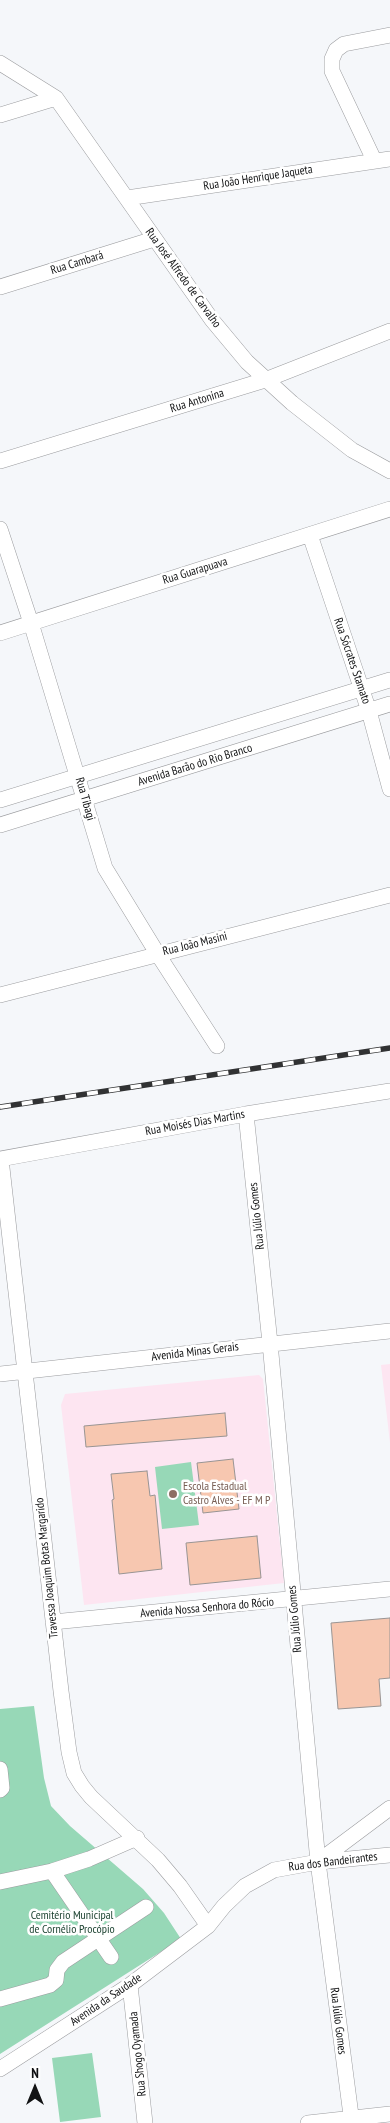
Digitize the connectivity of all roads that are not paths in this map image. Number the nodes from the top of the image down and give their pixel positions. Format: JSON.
{"nodes":[{"id":1,"x":390,"y":35,"type":"edge"},
{"id":2,"x":0,"y":63,"type":"edge"},
{"id":3,"x":56,"y":98,"type":"junction"},
{"id":4,"x":0,"y":115,"type":"edge"},
{"id":5,"x":390,"y":159,"type":"edge"},
{"id":6,"x":374,"y":160,"type":"junction"},
{"id":7,"x":127,"y":198,"type":"junction"},
{"id":8,"x":154,"y":240,"type":"junction"},
{"id":9,"x":0,"y":287,"type":"edge"},
{"id":10,"x":390,"y":331,"type":"edge"},
{"id":11,"x":265,"y":380,"type":"junction"},
{"id":12,"x":0,"y":461,"type":"edge"},
{"id":13,"x":390,"y":471,"type":"edge"},
{"id":14,"x":390,"y":510,"type":"edge"},
{"id":15,"x":0,"y":529,"type":"edge"},
{"id":16,"x":310,"y":535,"type":"junction"},
{"id":17,"x":31,"y":623,"type":"junction"},
{"id":18,"x":0,"y":633,"type":"edge"},
{"id":19,"x":390,"y":680,"type":"edge"},
{"id":20,"x":361,"y":689,"type":"junction"},
{"id":21,"x":390,"y":704,"type":"edge"},
{"id":22,"x":369,"y":712,"type":"junction"},
{"id":23,"x":78,"y":775,"type":"junction"},
{"id":24,"x":390,"y":789,"type":"edge"},
{"id":25,"x":85,"y":799,"type":"junction"},
{"id":26,"x":0,"y":800,"type":"edge"},
{"id":27,"x":0,"y":825,"type":"edge"},
{"id":28,"x":390,"y":895,"type":"edge"},
{"id":29,"x":157,"y":954,"type":"junction"},
{"id":30,"x":0,"y":995,"type":"edge"},
{"id":31,"x":217,"y":1046,"type":"dead end"},
{"id":32,"x":390,"y":1091,"type":"edge"},
{"id":33,"x":246,"y":1114,"type":"junction"},
{"id":34,"x":0,"y":1159,"type":"edge"},
{"id":35,"x":390,"y":1331,"type":"edge"},
{"id":36,"x":270,"y":1343,"type":"junction"},
{"id":37,"x":25,"y":1371,"type":"junction"},
{"id":38,"x":0,"y":1374,"type":"edge"},
{"id":39,"x":390,"y":1589,"type":"edge"},
{"id":40,"x":294,"y":1600,"type":"junction"},
{"id":41,"x":53,"y":1622,"type":"junction"},
{"id":42,"x":0,"y":1769,"type":"edge"},
{"id":43,"x":0,"y":1790,"type":"edge"},
{"id":44,"x":390,"y":1808,"type":"edge"},
{"id":45,"x":137,"y":1838,"type":"junction"},
{"id":46,"x":390,"y":1855,"type":"edge"},
{"id":47,"x":318,"y":1862,"type":"junction"},
{"id":48,"x":52,"y":1871,"type":"junction"},
{"id":49,"x":0,"y":1882,"type":"edge"},
{"id":50,"x":146,"y":1907,"type":"dead end"},
{"id":51,"x":208,"y":1926,"type":"junction"},
{"id":52,"x":98,"y":1938,"type":"junction"},
{"id":53,"x":111,"y":1956,"type":"dead end"},
{"id":54,"x":130,"y":1985,"type":"junction"},
{"id":55,"x":0,"y":1999,"type":"edge"},
{"id":56,"x":0,"y":2069,"type":"edge"},
{"id":57,"x":390,"y":2114,"type":"edge"},
{"id":58,"x":351,"y":2121,"type":"edge"},
{"id":59,"x":145,"y":2123,"type":"edge"},
{"id":60,"x":308,"y":2123,"type":"edge"}],
"edges":[{"from":1,"to":6,"type":"street"},
{"from":2,"to":3,"type":"street","name":"Rua José Alfredo de Carvalho"},
{"from":3,"to":4,"type":"street"},
{"from":3,"to":7,"type":"street","name":"Rua José Alfredo de Carvalho"},
{"from":5,"to":6,"type":"street","name":"Rua João Henrique Jaqueta"},
{"from":6,"to":7,"type":"street","name":"Rua João Henrique Jaqueta"},
{"from":7,"to":8,"type":"street","name":"Rua José Alfredo de Carvalho"},
{"from":8,"to":9,"type":"street","name":"Rua Cambará"},
{"from":8,"to":11,"type":"street","name":"Rua José Alfredo de Carvalho"},
{"from":10,"to":11,"type":"street","name":"Rua Antonina"},
{"from":11,"to":12,"type":"street","name":"Rua Antonina"},
{"from":11,"to":13,"type":"street","name":"Rua José Alfredo de Carvalho"},
{"from":14,"to":16,"type":"street","name":"Rua Guarapuava"},
{"from":15,"to":17,"type":"street","name":"Rua Tibagi"},
{"from":16,"to":17,"type":"street","name":"Rua Guarapuava"},
{"from":16,"to":20,"type":"street","name":"Rua Sócrates Stamato"},
{"from":17,"to":18,"type":"street","name":"Rua Guarapuava"},
{"from":17,"to":23,"type":"street","name":"Rua Tibagi"},
{"from":19,"to":20,"type":"street","name":"Avenida Barão do Rio Branco"},
{"from":20,"to":22,"type":"street","name":"Rua Sócrates Stamato"},
{"from":20,"to":23,"type":"street","name":"Avenida Barão do Rio Branco"},
{"from":21,"to":22,"type":"street","name":"Avenida Barão do Rio Branco"},
{"from":22,"to":24,"type":"street","name":"Rua Sócrates Stamato"},
{"from":22,"to":25,"type":"street","name":"Avenida Barão do Rio Branco"},
{"from":23,"to":25,"type":"street","name":"Rua Tibagi"},
{"from":23,"to":26,"type":"street","name":"Avenida Barão do Rio Branco"},
{"from":25,"to":27,"type":"street","name":"Avenida Barão do Rio Branco"},
{"from":25,"to":29,"type":"street","name":"Rua Tibagi"},
{"from":28,"to":29,"type":"street","name":"Rua João Masini"},
{"from":29,"to":30,"type":"street","name":"Rua João Masini"},
{"from":29,"to":31,"type":"street","name":"Rua Tibagi"},
{"from":32,"to":33,"type":"street","name":"Rua Moisés Dias Martins"},
{"from":33,"to":34,"type":"street","name":"Rua Moisés Dias Martins"},
{"from":33,"to":36,"type":"street","name":"Rua Júlio Gomes"},
{"from":34,"to":37,"type":"street","name":"Travessa Joaquim Botas Margarido"},
{"from":35,"to":36,"type":"street","name":"Avenida Minas Gerais"},
{"from":36,"to":37,"type":"street","name":"Avenida Minas Gerais"},
{"from":36,"to":40,"type":"street","name":"Rua Júlio Gomes"},
{"from":37,"to":38,"type":"street","name":"Avenida Minas Gerais"},
{"from":37,"to":41,"type":"street","name":"Travessa Joaquim Botas Margarido"},
{"from":39,"to":40,"type":"street","name":"Avenida Nossa Senhora do Rócio"},
{"from":40,"to":41,"type":"street","name":"Avenida Nossa Senhora do Rócio"},
{"from":40,"to":47,"type":"street","name":"Rua Júlio Gomes"},
{"from":41,"to":45,"type":"street","name":"Travessa Joaquim Botas Margarido"},
{"from":42,"to":43,"type":"street"},
{"from":44,"to":47,"type":"street"},
{"from":45,"to":48,"type":"street"},
{"from":45,"to":51,"type":"street","name":"Travessa Joaquim Botas Margarido"},
{"from":46,"to":47,"type":"street","name":"Rua dos Bandeirantes"},
{"from":47,"to":51,"type":"street","name":"Rua dos Bandeirantes"},
{"from":47,"to":58,"type":"street","name":"Rua Júlio Gomes"},
{"from":48,"to":49,"type":"street"},
{"from":48,"to":52,"type":"street"},
{"from":50,"to":52,"type":"street"},
{"from":51,"to":54,"type":"street","name":"Avenida da Saudade"},
{"from":52,"to":53,"type":"street"},
{"from":52,"to":55,"type":"street"},
{"from":54,"to":56,"type":"street","name":"Avenida da Saudade"},
{"from":54,"to":59,"type":"street","name":"Rua Shogo Oyamada"},
{"from":57,"to":58,"type":"street"},
{"from":58,"to":60,"type":"street"}]}
